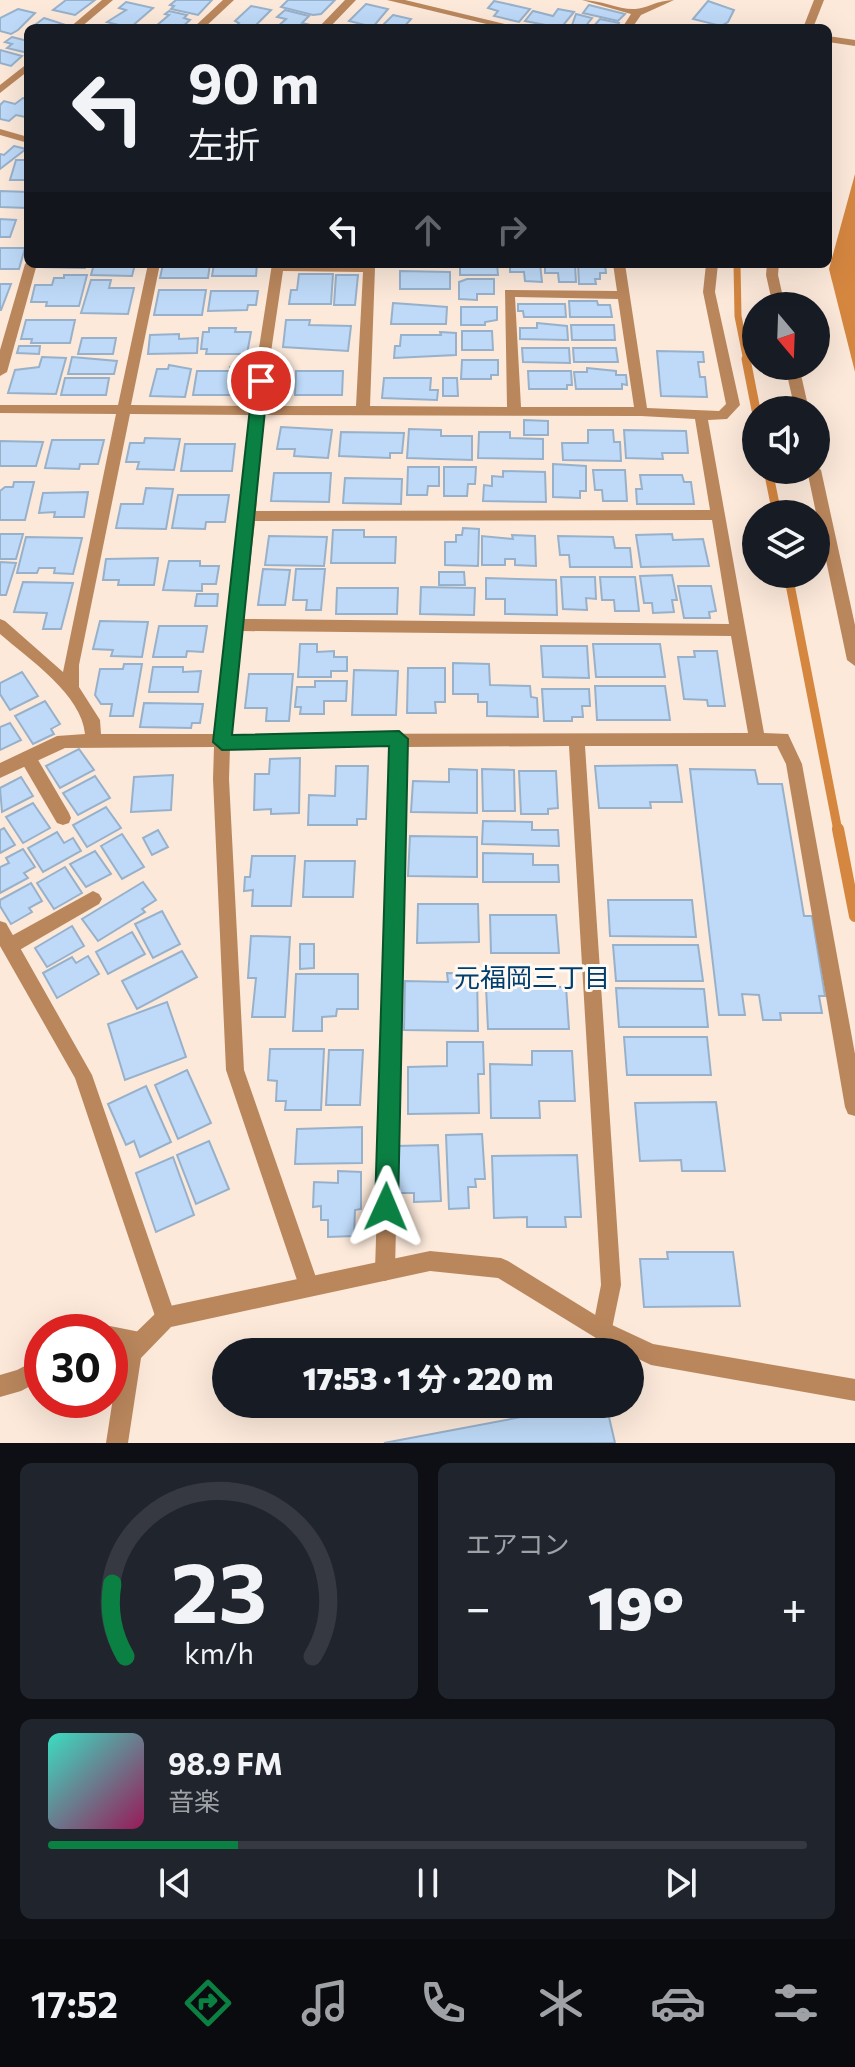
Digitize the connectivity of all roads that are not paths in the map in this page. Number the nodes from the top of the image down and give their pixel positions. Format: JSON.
{"nodes":[{"id":1,"x":108,"y":0,"type":"edge"},
{"id":2,"x":229,"y":0,"type":"edge"},
{"id":3,"x":351,"y":0,"type":"edge"},
{"id":4,"x":392,"y":0,"type":"edge"},
{"id":5,"x":587,"y":0,"type":"edge"},
{"id":6,"x":669,"y":0,"type":"edge"},
{"id":7,"x":819,"y":0,"type":"edge"},
{"id":8,"x":637,"y":13,"type":"junction"},
{"id":9,"x":79,"y":24,"type":"edge"},
{"id":10,"x":202,"y":24,"type":"edge"},
{"id":11,"x":327,"y":24,"type":"edge"},
{"id":12,"x":491,"y":24,"type":"edge"},
{"id":13,"x":630,"y":24,"type":"edge"},
{"id":14,"x":810,"y":24,"type":"edge"},
{"id":15,"x":832,"y":40,"type":"edge"},
{"id":16,"x":855,"y":43,"type":"edge"},
{"id":17,"x":24,"y":69,"type":"edge"},
{"id":18,"x":0,"y":90,"type":"edge"},
{"id":19,"x":0,"y":132,"type":"edge"},
{"id":20,"x":24,"y":139,"type":"edge"},
{"id":21,"x":29,"y":268,"type":"edge"},
{"id":22,"x":153,"y":268,"type":"edge"},
{"id":23,"x":278,"y":268,"type":"edge"},
{"id":24,"x":369,"y":268,"type":"edge"},
{"id":25,"x":620,"y":268,"type":"edge"},
{"id":26,"x":712,"y":268,"type":"edge"},
{"id":27,"x":773,"y":268,"type":"edge"},
{"id":28,"x":776,"y":292,"type":"edge"},
{"id":29,"x":623,"y":295,"type":"junction"},
{"id":30,"x":7,"y":322,"type":"edge"},
{"id":31,"x":0,"y":372,"type":"edge"},
{"id":32,"x":0,"y":409,"type":"edge"},
{"id":33,"x":123,"y":410,"type":"junction"},
{"id":34,"x":256,"y":410,"type":"junction"},
{"id":35,"x":363,"y":410,"type":"junction"},
{"id":36,"x":514,"y":411,"type":"junction"},
{"id":37,"x":641,"y":412,"type":"junction"},
{"id":38,"x":701,"y":416,"type":"junction"},
{"id":39,"x":817,"y":484,"type":"edge"},
{"id":40,"x":718,"y":515,"type":"junction"},
{"id":41,"x":248,"y":516,"type":"junction"},
{"id":42,"x":0,"y":625,"type":"edge"},
{"id":43,"x":235,"y":625,"type":"junction"},
{"id":44,"x":739,"y":630,"type":"junction"},
{"id":45,"x":855,"y":660,"type":"edge"},
{"id":46,"x":71,"y":688,"type":"junction"},
{"id":47,"x":399,"y":739,"type":"junction"},
{"id":48,"x":757,"y":739,"type":"junction"},
{"id":49,"x":94,"y":740,"type":"junction"},
{"id":50,"x":577,"y":740,"type":"junction"},
{"id":51,"x":222,"y":742,"type":"junction"},
{"id":52,"x":28,"y":758,"type":"junction"},
{"id":53,"x":0,"y":771,"type":"edge"},
{"id":54,"x":63,"y":818,"type":"dead end"},
{"id":55,"x":93,"y":899,"type":"dead end"},
{"id":56,"x":5,"y":938,"type":"edge"},
{"id":57,"x":855,"y":1107,"type":"edge"},
{"id":58,"x":385,"y":1271,"type":"junction"},
{"id":59,"x":309,"y":1286,"type":"junction"},
{"id":60,"x":165,"y":1318,"type":"junction"},
{"id":61,"x":603,"y":1331,"type":"junction"},
{"id":62,"x":128,"y":1339,"type":"edge"},
{"id":63,"x":143,"y":1341,"type":"junction"},
{"id":64,"x":24,"y":1378,"type":"edge"},
{"id":65,"x":0,"y":1386,"type":"edge"},
{"id":66,"x":855,"y":1390,"type":"edge"},
{"id":67,"x":117,"y":1443,"type":"edge"}],
"edges":[{"from":1,"to":9,"type":"street"},
{"from":2,"to":10,"type":"street"},
{"from":3,"to":11,"type":"street"},
{"from":4,"to":12,"type":"street"},
{"from":5,"to":8,"type":"street"},
{"from":6,"to":8,"type":"street"},
{"from":7,"to":14,"type":"street"},
{"from":8,"to":13,"type":"street"},
{"from":15,"to":16,"type":"street"},
{"from":17,"to":18,"type":"street"},
{"from":19,"to":20,"type":"street"},
{"from":21,"to":30,"type":"street"},
{"from":22,"to":33,"type":"street"},
{"from":23,"to":34,"type":"street"},
{"from":24,"to":35,"type":"street"},
{"from":25,"to":29,"type":"street"},
{"from":26,"to":38,"type":"street"},
{"from":27,"to":28,"type":"street"},
{"from":29,"to":36,"type":"street"},
{"from":29,"to":37,"type":"street"},
{"from":30,"to":31,"type":"street"},
{"from":32,"to":33,"type":"street"},
{"from":33,"to":34,"type":"street"},
{"from":33,"to":46,"type":"street"},
{"from":34,"to":35,"type":"street"},
{"from":34,"to":41,"type":"street"},
{"from":35,"to":36,"type":"street"},
{"from":36,"to":37,"type":"street"},
{"from":37,"to":38,"type":"street"},
{"from":38,"to":40,"type":"street"},
{"from":39,"to":45,"type":"street"},
{"from":40,"to":41,"type":"street"},
{"from":40,"to":44,"type":"street"},
{"from":41,"to":43,"type":"street"},
{"from":42,"to":46,"type":"street"},
{"from":43,"to":44,"type":"street"},
{"from":43,"to":51,"type":"street"},
{"from":44,"to":48,"type":"street"},
{"from":46,"to":49,"type":"street"},
{"from":47,"to":50,"type":"street"},
{"from":47,"to":51,"type":"street"},
{"from":47,"to":58,"type":"street"},
{"from":48,"to":50,"type":"street"},
{"from":48,"to":57,"type":"street"},
{"from":49,"to":51,"type":"street"},
{"from":49,"to":52,"type":"street"},
{"from":50,"to":61,"type":"street"},
{"from":51,"to":59,"type":"street"},
{"from":52,"to":53,"type":"street"},
{"from":52,"to":54,"type":"street"},
{"from":55,"to":56,"type":"street"},
{"from":56,"to":60,"type":"street"},
{"from":58,"to":59,"type":"street"},
{"from":58,"to":61,"type":"street"},
{"from":59,"to":60,"type":"street"},
{"from":60,"to":63,"type":"street"},
{"from":61,"to":66,"type":"street"},
{"from":62,"to":63,"type":"street"},
{"from":63,"to":67,"type":"street"},
{"from":64,"to":65,"type":"street"}]}
